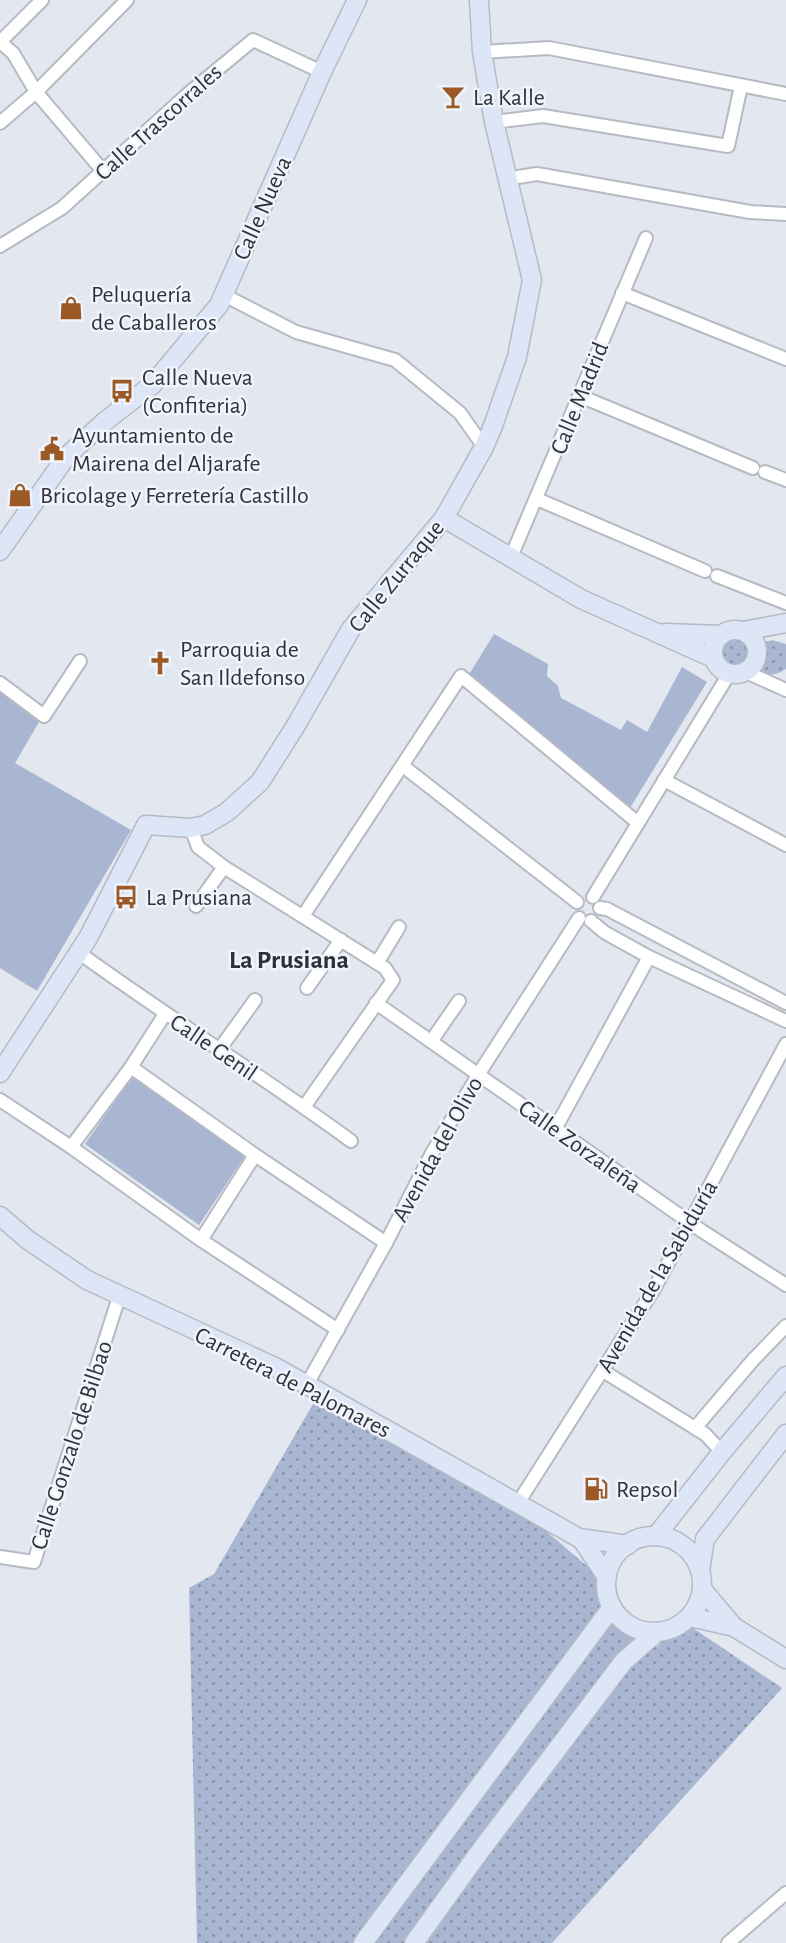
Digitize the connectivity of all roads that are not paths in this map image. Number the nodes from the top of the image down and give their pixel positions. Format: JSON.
{"nodes":[{"id":1,"x":42,"y":0,"type":"edge"},
{"id":2,"x":127,"y":0,"type":"edge"},
{"id":3,"x":357,"y":0,"type":"edge"},
{"id":4,"x":479,"y":0,"type":"edge"},
{"id":5,"x":0,"y":42,"type":"edge"},
{"id":6,"x":482,"y":52,"type":"junction"},
{"id":7,"x":322,"y":72,"type":"junction"},
{"id":8,"x":741,"y":86,"type":"junction"},
{"id":9,"x":36,"y":92,"type":"junction"},
{"id":10,"x":786,"y":94,"type":"edge"},
{"id":11,"x":0,"y":122,"type":"edge"},
{"id":12,"x":495,"y":122,"type":"junction"},
{"id":13,"x":103,"y":171,"type":"junction"},
{"id":14,"x":506,"y":179,"type":"junction"},
{"id":15,"x":786,"y":214,"type":"edge"},
{"id":16,"x":646,"y":238,"type":"dead end"},
{"id":17,"x":0,"y":246,"type":"edge"},
{"id":18,"x":622,"y":293,"type":"junction"},
{"id":19,"x":224,"y":295,"type":"junction"},
{"id":20,"x":786,"y":359,"type":"edge"},
{"id":21,"x":580,"y":396,"type":"junction"},
{"id":22,"x":484,"y":447,"type":"junction"},
{"id":23,"x":786,"y":480,"type":"edge"},
{"id":24,"x":537,"y":499,"type":"junction"},
{"id":25,"x":444,"y":518,"type":"junction"},
{"id":26,"x":0,"y":551,"type":"edge"},
{"id":27,"x":511,"y":557,"type":"junction"},
{"id":28,"x":786,"y":603,"type":"edge"},
{"id":29,"x":786,"y":623,"type":"edge"},
{"id":30,"x":651,"y":631,"type":"junction"},
{"id":31,"x":721,"y":635,"type":"junction"},
{"id":32,"x":748,"y":635,"type":"junction"},
{"id":33,"x":786,"y":637,"type":"edge"},
{"id":34,"x":713,"y":658,"type":"junction"},
{"id":35,"x":80,"y":661,"type":"dead end"},
{"id":36,"x":738,"y":673,"type":"junction"},
{"id":37,"x":0,"y":683,"type":"edge"},
{"id":38,"x":784,"y":685,"type":"edge"},
{"id":39,"x":403,"y":766,"type":"junction"},
{"id":40,"x":664,"y":780,"type":"junction"},
{"id":41,"x":638,"y":823,"type":"junction"},
{"id":42,"x":191,"y":828,"type":"junction"},
{"id":43,"x":786,"y":845,"type":"edge"},
{"id":44,"x":224,"y":867,"type":"junction"},
{"id":45,"x":577,"y":902,"type":"junction"},
{"id":46,"x":596,"y":903,"type":"junction"},
{"id":47,"x":196,"y":906,"type":"dead end"},
{"id":48,"x":303,"y":916,"type":"junction"},
{"id":49,"x":585,"y":919,"type":"junction"},
{"id":50,"x":399,"y":927,"type":"dead end"},
{"id":51,"x":341,"y":940,"type":"junction"},
{"id":52,"x":79,"y":952,"type":"junction"},
{"id":53,"x":649,"y":957,"type":"junction"},
{"id":54,"x":376,"y":963,"type":"junction"},
{"id":55,"x":307,"y":988,"type":"dead end"},
{"id":56,"x":255,"y":1000,"type":"dead end"},
{"id":57,"x":459,"y":1001,"type":"dead end"},
{"id":58,"x":376,"y":1003,"type":"junction"},
{"id":59,"x":786,"y":1003,"type":"edge"},
{"id":60,"x":165,"y":1014,"type":"junction"},
{"id":61,"x":786,"y":1021,"type":"edge"},
{"id":62,"x":432,"y":1040,"type":"junction"},
{"id":63,"x":786,"y":1044,"type":"edge"},
{"id":64,"x":219,"y":1049,"type":"junction"},
{"id":65,"x":131,"y":1067,"type":"junction"},
{"id":66,"x":0,"y":1073,"type":"edge"},
{"id":67,"x":478,"y":1075,"type":"junction"},
{"id":68,"x":0,"y":1100,"type":"edge"},
{"id":69,"x":304,"y":1107,"type":"junction"},
{"id":70,"x":555,"y":1129,"type":"junction"},
{"id":71,"x":351,"y":1141,"type":"dead end"},
{"id":72,"x":71,"y":1147,"type":"junction"},
{"id":73,"x":255,"y":1155,"type":"junction"},
{"id":74,"x":2,"y":1220,"type":"edge"},
{"id":75,"x":691,"y":1223,"type":"junction"},
{"id":76,"x":201,"y":1240,"type":"junction"},
{"id":77,"x":386,"y":1243,"type":"junction"},
{"id":78,"x":786,"y":1285,"type":"edge"},
{"id":79,"x":119,"y":1297,"type":"junction"},
{"id":80,"x":786,"y":1326,"type":"edge"},
{"id":81,"x":338,"y":1330,"type":"junction"},
{"id":82,"x":603,"y":1371,"type":"junction"},
{"id":83,"x":786,"y":1376,"type":"edge"},
{"id":84,"x":306,"y":1386,"type":"junction"},
{"id":85,"x":695,"y":1428,"type":"junction"},
{"id":86,"x":786,"y":1434,"type":"edge"},
{"id":87,"x":722,"y":1452,"type":"junction"},
{"id":88,"x":518,"y":1503,"type":"junction"},
{"id":89,"x":656,"y":1536,"type":"junction"},
{"id":90,"x":582,"y":1540,"type":"junction"},
{"id":91,"x":628,"y":1545,"type":"junction"},
{"id":92,"x":0,"y":1557,"type":"edge"},
{"id":93,"x":700,"y":1570,"type":"junction"},
{"id":94,"x":607,"y":1577,"type":"junction"},
{"id":95,"x":702,"y":1589,"type":"junction"},
{"id":96,"x":612,"y":1607,"type":"junction"},
{"id":97,"x":690,"y":1617,"type":"junction"},
{"id":98,"x":734,"y":1627,"type":"junction"},
{"id":99,"x":656,"y":1632,"type":"junction"},
{"id":100,"x":786,"y":1658,"type":"edge"},
{"id":101,"x":786,"y":1894,"type":"edge"},
{"id":102,"x":363,"y":1943,"type":"edge"},
{"id":103,"x":414,"y":1943,"type":"edge"},
{"id":104,"x":728,"y":1943,"type":"edge"}],
"edges":[{"from":1,"to":5,"type":"street"},
{"from":2,"to":9,"type":"street"},
{"from":3,"to":7,"type":"street","name":"Calle Nueva"},
{"from":4,"to":6,"type":"street"},
{"from":5,"to":9,"type":"street"},
{"from":6,"to":8,"type":"street"},
{"from":6,"to":12,"type":"street"},
{"from":7,"to":13,"type":"street","name":"Calle Trascorrales"},
{"from":7,"to":19,"type":"street","name":"Calle Nueva"},
{"from":8,"to":10,"type":"street"},
{"from":8,"to":12,"type":"street"},
{"from":9,"to":11,"type":"street"},
{"from":9,"to":13,"type":"street"},
{"from":12,"to":14,"type":"street"},
{"from":13,"to":17,"type":"street","name":"Calle Trascorrales"},
{"from":14,"to":15,"type":"street"},
{"from":14,"to":22,"type":"street","name":"Calle Zurraque"},
{"from":16,"to":18,"type":"street","name":"Calle Madrid"},
{"from":18,"to":20,"type":"street"},
{"from":18,"to":21,"type":"street","name":"Calle Madrid"},
{"from":19,"to":22,"type":"street"},
{"from":19,"to":26,"type":"street","name":"Calle Nueva"},
{"from":21,"to":23,"type":"street"},
{"from":21,"to":24,"type":"street","name":"Calle Madrid"},
{"from":22,"to":25,"type":"street","name":"Calle Zurraque"},
{"from":24,"to":27,"type":"street","name":"Calle Madrid"},
{"from":24,"to":28,"type":"street"},
{"from":25,"to":27,"type":"street"},
{"from":25,"to":42,"type":"street","name":"Calle Zurraque"},
{"from":27,"to":30,"type":"street"},
{"from":29,"to":32,"type":"street"},
{"from":30,"to":31,"type":"street"},
{"from":30,"to":34,"type":"street"},
{"from":31,"to":32,"type":"street"},
{"from":31,"to":34,"type":"street"},
{"from":32,"to":33,"type":"street"},
{"from":32,"to":36,"type":"street"},
{"from":34,"to":36,"type":"street"},
{"from":35,"to":37,"type":"street"},
{"from":36,"to":38,"type":"street"},
{"from":36,"to":40,"type":"street"},
{"from":39,"to":41,"type":"street"},
{"from":39,"to":45,"type":"street"},
{"from":39,"to":48,"type":"street"},
{"from":40,"to":41,"type":"street"},
{"from":40,"to":43,"type":"street"},
{"from":41,"to":46,"type":"street"},
{"from":42,"to":44,"type":"street"},
{"from":42,"to":52,"type":"street"},
{"from":44,"to":47,"type":"street"},
{"from":44,"to":48,"type":"street"},
{"from":45,"to":46,"type":"street"},
{"from":45,"to":49,"type":"street"},
{"from":46,"to":49,"type":"street"},
{"from":46,"to":59,"type":"street"},
{"from":48,"to":51,"type":"street"},
{"from":49,"to":53,"type":"street"},
{"from":49,"to":67,"type":"street","name":"Avenida del Olivo"},
{"from":50,"to":54,"type":"street"},
{"from":51,"to":54,"type":"street"},
{"from":51,"to":55,"type":"street"},
{"from":52,"to":60,"type":"street","name":"Calle Genil"},
{"from":52,"to":66,"type":"street"},
{"from":53,"to":61,"type":"street"},
{"from":53,"to":70,"type":"street"},
{"from":54,"to":58,"type":"street"},
{"from":56,"to":64,"type":"street"},
{"from":57,"to":62,"type":"street"},
{"from":58,"to":62,"type":"street","name":"Calle Zorzaleña"},
{"from":58,"to":69,"type":"street"},
{"from":60,"to":64,"type":"street","name":"Calle Genil"},
{"from":60,"to":65,"type":"street"},
{"from":62,"to":67,"type":"street","name":"Calle Zorzaleña"},
{"from":63,"to":75,"type":"street","name":"Avenida de la Sabiduría"},
{"from":64,"to":69,"type":"street","name":"Calle Genil"},
{"from":65,"to":72,"type":"street"},
{"from":65,"to":73,"type":"street"},
{"from":67,"to":70,"type":"street","name":"Calle Zorzaleña"},
{"from":67,"to":77,"type":"street","name":"Avenida del Olivo"},
{"from":68,"to":72,"type":"street"},
{"from":69,"to":71,"type":"street","name":"Calle Genil"},
{"from":70,"to":75,"type":"street","name":"Calle Zorzaleña"},
{"from":72,"to":76,"type":"street"},
{"from":73,"to":76,"type":"street"},
{"from":73,"to":77,"type":"street"},
{"from":74,"to":79,"type":"street","name":"Carretera de Palomares"},
{"from":75,"to":78,"type":"street","name":"Calle Zorzaleña"},
{"from":75,"to":82,"type":"street","name":"Avenida de la Sabiduría"},
{"from":76,"to":81,"type":"street"},
{"from":77,"to":81,"type":"street","name":"Avenida del Olivo"},
{"from":79,"to":84,"type":"street","name":"Carretera de Palomares"},
{"from":79,"to":92,"type":"street","name":"Calle Gonzalo de Bilbao"},
{"from":80,"to":85,"type":"street"},
{"from":81,"to":84,"type":"street","name":"Avenida del Olivo"},
{"from":82,"to":85,"type":"street"},
{"from":82,"to":88,"type":"street","name":"Avenida de la Sabiduría"},
{"from":83,"to":87,"type":"street"},
{"from":84,"to":88,"type":"street","name":"Carretera de Palomares"},
{"from":85,"to":87,"type":"street"},
{"from":86,"to":93,"type":"street"},
{"from":87,"to":89,"type":"street"},
{"from":88,"to":90,"type":"street","name":"Carretera de Palomares"},
{"from":89,"to":91,"type":"street"},
{"from":89,"to":93,"type":"street"},
{"from":90,"to":91,"type":"street","name":"Carretera de Palomares"},
{"from":90,"to":94,"type":"street","name":"Carretera de Palomares"},
{"from":91,"to":94,"type":"street"},
{"from":93,"to":95,"type":"street"},
{"from":94,"to":96,"type":"street"},
{"from":95,"to":97,"type":"street"},
{"from":95,"to":98,"type":"street"},
{"from":96,"to":99,"type":"street"},
{"from":96,"to":102,"type":"street"},
{"from":97,"to":98,"type":"street"},
{"from":97,"to":99,"type":"street"},
{"from":98,"to":100,"type":"street"},
{"from":99,"to":103,"type":"street"},
{"from":101,"to":104,"type":"street"}]}
